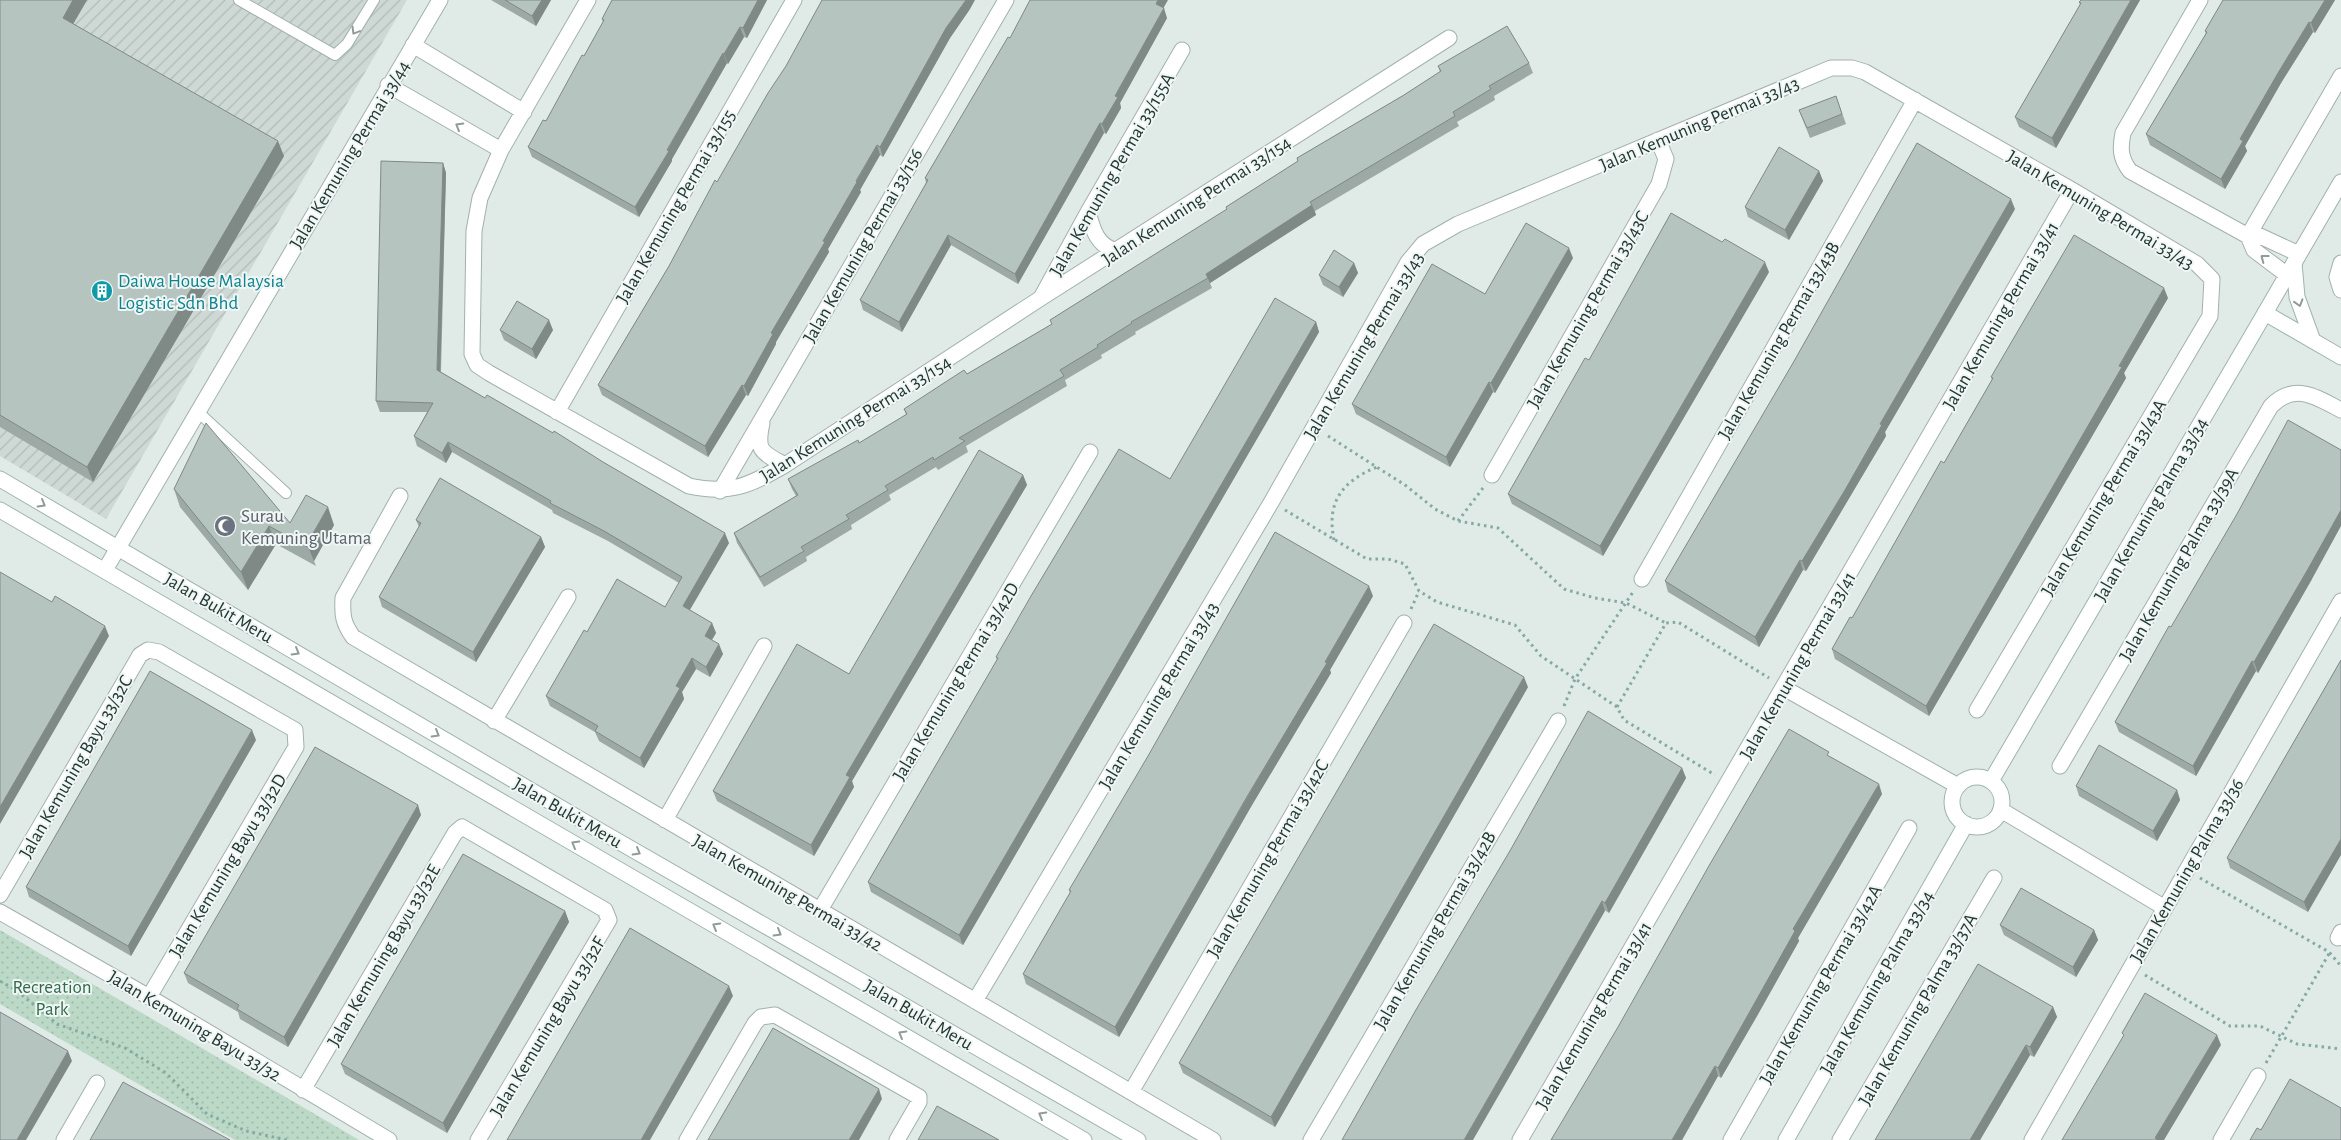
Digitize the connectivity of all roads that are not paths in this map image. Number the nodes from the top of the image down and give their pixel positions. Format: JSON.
{"nodes":[{"id":1,"x":239,"y":0,"type":"edge"},
{"id":2,"x":374,"y":0,"type":"edge"},
{"id":3,"x":440,"y":0,"type":"edge"},
{"id":4,"x":588,"y":0,"type":"edge"},
{"id":5,"x":794,"y":0,"type":"edge"},
{"id":6,"x":1006,"y":0,"type":"edge"},
{"id":7,"x":2200,"y":0,"type":"edge"},
{"id":8,"x":1449,"y":38,"type":"dead end"},
{"id":9,"x":413,"y":45,"type":"junction"},
{"id":10,"x":1182,"y":50,"type":"dead end"},
{"id":11,"x":2341,"y":76,"type":"edge"},
{"id":12,"x":388,"y":85,"type":"junction"},
{"id":13,"x":1915,"y":100,"type":"junction"},
{"id":14,"x":524,"y":112,"type":"junction"},
{"id":15,"x":1658,"y":140,"type":"junction"},
{"id":16,"x":501,"y":150,"type":"junction"},
{"id":17,"x":2341,"y":182,"type":"edge"},
{"id":18,"x":2072,"y":190,"type":"junction"},
{"id":19,"x":1088,"y":212,"type":"junction"},
{"id":20,"x":2248,"y":236,"type":"junction"},
{"id":21,"x":1117,"y":251,"type":"junction"},
{"id":22,"x":2293,"y":264,"type":"junction"},
{"id":23,"x":2212,"y":279,"type":"joint"},
{"id":24,"x":1041,"y":298,"type":"junction"},
{"id":25,"x":2264,"y":313,"type":"junction"},
{"id":26,"x":2313,"y":341,"type":"junction"},
{"id":27,"x":2341,"y":357,"type":"edge"},
{"id":28,"x":2341,"y":410,"type":"edge"},
{"id":29,"x":765,"y":411,"type":"junction"},
{"id":30,"x":198,"y":412,"type":"junction"},
{"id":31,"x":557,"y":412,"type":"junction"},
{"id":32,"x":1090,"y":452,"type":"dead end"},
{"id":33,"x":785,"y":465,"type":"junction"},
{"id":34,"x":1492,"y":475,"type":"road end"},
{"id":35,"x":0,"y":480,"type":"edge"},
{"id":36,"x":720,"y":491,"type":"junction"},
{"id":37,"x":286,"y":493,"type":"dead end"},
{"id":38,"x":400,"y":496,"type":"dead end"},
{"id":39,"x":0,"y":510,"type":"edge"},
{"id":40,"x":118,"y":548,"type":"junction"},
{"id":41,"x":105,"y":570,"type":"junction"},
{"id":42,"x":1642,"y":579,"type":"road end"},
{"id":43,"x":568,"y":597,"type":"dead end"},
{"id":44,"x":2341,"y":601,"type":"edge"},
{"id":45,"x":1404,"y":623,"type":"dead end"},
{"id":46,"x":764,"y":646,"type":"dead end"},
{"id":47,"x":159,"y":652,"type":"joint"},
{"id":48,"x":1784,"y":688,"type":"junction"},
{"id":49,"x":1977,"y":710,"type":"dead end"},
{"id":50,"x":494,"y":721,"type":"junction"},
{"id":51,"x":1558,"y":721,"type":"road end"},
{"id":52,"x":2060,"y":766,"type":"dead end"},
{"id":53,"x":1992,"y":781,"type":"junction"},
{"id":54,"x":1958,"y":786,"type":"junction"},
{"id":55,"x":2001,"y":810,"type":"junction"},
{"id":56,"x":665,"y":820,"type":"junction"},
{"id":57,"x":1966,"y":824,"type":"junction"},
{"id":58,"x":1909,"y":828,"type":"dead end"},
{"id":59,"x":467,"y":829,"type":"joint"},
{"id":60,"x":1994,"y":878,"type":"dead end"},
{"id":61,"x":0,"y":895,"type":"edge"},
{"id":62,"x":2164,"y":908,"type":"junction"},
{"id":63,"x":820,"y":910,"type":"junction"},
{"id":64,"x":0,"y":912,"type":"edge"},
{"id":65,"x":149,"y":997,"type":"junction"},
{"id":66,"x":975,"y":1001,"type":"junction"},
{"id":67,"x":2258,"y":1076,"type":"road end"},
{"id":68,"x":97,"y":1083,"type":"dead end"},
{"id":69,"x":303,"y":1090,"type":"junction"},
{"id":70,"x":1131,"y":1092,"type":"junction"},
{"id":71,"x":64,"y":1140,"type":"edge"},
{"id":72,"x":389,"y":1140,"type":"edge"},
{"id":73,"x":478,"y":1140,"type":"edge"},
{"id":74,"x":687,"y":1140,"type":"edge"},
{"id":75,"x":897,"y":1140,"type":"edge"},
{"id":76,"x":1084,"y":1140,"type":"edge"},
{"id":77,"x":1138,"y":1140,"type":"edge"},
{"id":78,"x":1213,"y":1140,"type":"edge"},
{"id":79,"x":1311,"y":1140,"type":"edge"},
{"id":80,"x":1520,"y":1140,"type":"edge"},
{"id":81,"x":1732,"y":1140,"type":"edge"},
{"id":82,"x":1786,"y":1140,"type":"edge"},
{"id":83,"x":1840,"y":1140,"type":"edge"},
{"id":84,"x":2032,"y":1140,"type":"edge"},
{"id":85,"x":2221,"y":1140,"type":"edge"}],
"edges":[{"from":2,"to":1,"type":"lane","one_way":true},
{"from":3,"to":9,"type":"street","name":"Jalan Kemuning Permai 33/44"},
{"from":4,"to":14,"type":"street","name":"Jalan Kemuning Permai 33/154"},
{"from":5,"to":31,"type":"street","name":"Jalan Kemuning Permai 33/155"},
{"from":6,"to":29,"type":"street","name":"Jalan Kemuning Permai 33/156"},
{"from":7,"to":20,"type":"street"},
{"from":8,"to":21,"type":"street","name":"Jalan Kemuning Permai 33/154"},
{"from":9,"to":12,"type":"street","name":"Jalan Kemuning Permai 33/44"},
{"from":9,"to":14,"type":"street"},
{"from":10,"to":19,"type":"street","name":"Jalan Kemuning Permai 33/155A"},
{"from":11,"to":20,"type":"street"},
{"from":16,"to":12,"type":"street","one_way":true},
{"from":12,"to":30,"type":"street","name":"Jalan Kemuning Permai 33/44"},
{"from":13,"to":15,"type":"street","name":"Jalan Kemuning Permai 33/43"},
{"from":13,"to":18,"type":"street","name":"Jalan Kemuning Permai 33/43"},
{"from":13,"to":42,"type":"street","name":"Jalan Kemuning Permai 33/43B"},
{"from":14,"to":16,"type":"street","name":"Jalan Kemuning Permai 33/154"},
{"from":15,"to":34,"type":"street","name":"Jalan Kemuning Permai 33/43C"},
{"from":15,"to":66,"type":"street","name":"Jalan Kemuning Permai 33/43"},
{"from":16,"to":31,"type":"street","name":"Jalan Kemuning Permai 33/154"},
{"from":17,"to":22,"type":"street","name":"Jalan Kemuning Palma 33/34"},
{"from":18,"to":23,"type":"street","name":"Jalan Kemuning Permai 33/43"},
{"from":18,"to":48,"type":"street","name":"Jalan Kemuning Permai 33/41"},
{"from":19,"to":21,"type":"street"},
{"from":19,"to":24,"type":"street","name":"Jalan Kemuning Permai 33/155A"},
{"from":20,"to":22,"type":"street"},
{"from":22,"to":20,"type":"street","one_way":true},
{"from":21,"to":24,"type":"street","name":"Jalan Kemuning Permai 33/154"},
{"from":22,"to":25,"type":"street","name":"Jalan Kemuning Palma 33/34"},
{"from":22,"to":26,"type":"street","one_way":true},
{"from":23,"to":49,"type":"street","name":"Jalan Kemuning Permai 33/43A"},
{"from":24,"to":33,"type":"street","name":"Jalan Kemuning Permai 33/154"},
{"from":25,"to":26,"type":"street"},
{"from":25,"to":53,"type":"street","name":"Jalan Kemuning Palma 33/34"},
{"from":26,"to":27,"type":"street"},
{"from":28,"to":52,"type":"street","name":"Jalan Kemuning Palma 33/39A"},
{"from":29,"to":33,"type":"street"},
{"from":29,"to":36,"type":"street","name":"Jalan Kemuning Permai 33/156"},
{"from":30,"to":37,"type":"lane"},
{"from":30,"to":40,"type":"street","name":"Jalan Kemuning Permai 33/44"},
{"from":31,"to":36,"type":"street","name":"Jalan Kemuning Permai 33/154"},
{"from":32,"to":63,"type":"street","name":"Jalan Kemuning Permai 33/42D"},
{"from":33,"to":36,"type":"street","name":"Jalan Kemuning Permai 33/154"},
{"from":35,"to":40,"type":"street","name":"Jalan Bukit Meru","one_way":true},
{"from":38,"to":50,"type":"street","name":"Jalan Kemuning Permai 33/42"},
{"from":39,"to":41,"type":"street","name":"Jalan Bukit Meru"},
{"from":40,"to":41,"type":"street","name":"Jalan Kemuning Permai 33/44"},
{"from":40,"to":77,"type":"street","name":"Jalan Bukit Meru","one_way":true},
{"from":76,"to":41,"type":"street","name":"Jalan Bukit Meru","one_way":true},
{"from":43,"to":50,"type":"street"},
{"from":44,"to":62,"type":"street","name":"Jalan Kemuning Palma 33/36"},
{"from":45,"to":70,"type":"street","name":"Jalan Kemuning Permai 33/42C"},
{"from":46,"to":56,"type":"street"},
{"from":47,"to":61,"type":"street","name":"Jalan Kemuning Bayu 33/32C"},
{"from":47,"to":65,"type":"street","name":"Jalan Kemuning Bayu 33/32D"},
{"from":48,"to":54,"type":"street"},
{"from":48,"to":80,"type":"street","name":"Jalan Kemuning Permai 33/41"},
{"from":50,"to":56,"type":"street","name":"Jalan Kemuning Permai 33/42"},
{"from":51,"to":79,"type":"street","name":"Jalan Kemuning Permai 33/42B"},
{"from":53,"to":54,"type":"street"},
{"from":53,"to":55,"type":"street"},
{"from":54,"to":57,"type":"street"},
{"from":55,"to":57,"type":"street"},
{"from":55,"to":62,"type":"street"},
{"from":56,"to":63,"type":"street","name":"Jalan Kemuning Permai 33/42"},
{"from":57,"to":82,"type":"street","name":"Jalan Kemuning Palma 33/34"},
{"from":58,"to":81,"type":"street","name":"Jalan Kemuning Permai 33/42A"},
{"from":59,"to":69,"type":"street","name":"Jalan Kemuning Bayu 33/32E"},
{"from":59,"to":73,"type":"street","name":"Jalan Kemuning Bayu 33/32F"},
{"from":60,"to":83,"type":"street","name":"Jalan Kemuning Palma 33/37A"},
{"from":62,"to":84,"type":"street","name":"Jalan Kemuning Palma 33/36"},
{"from":63,"to":66,"type":"street","name":"Jalan Kemuning Permai 33/42"},
{"from":64,"to":65,"type":"street","name":"Jalan Kemuning Bayu 33/32"},
{"from":65,"to":69,"type":"street","name":"Jalan Kemuning Bayu 33/32"},
{"from":66,"to":70,"type":"street","name":"Jalan Kemuning Permai 33/42"},
{"from":67,"to":85,"type":"street"},
{"from":68,"to":71,"type":"street"},
{"from":69,"to":72,"type":"street","name":"Jalan Kemuning Bayu 33/32"},
{"from":70,"to":78,"type":"street","name":"Jalan Kemuning Permai 33/42"},
{"from":74,"to":75,"type":"street"}]}
